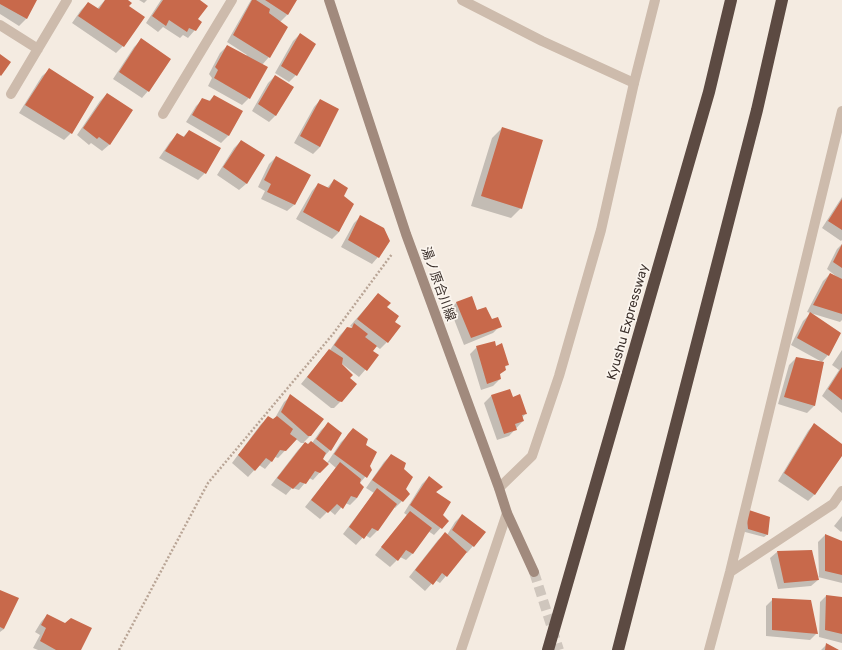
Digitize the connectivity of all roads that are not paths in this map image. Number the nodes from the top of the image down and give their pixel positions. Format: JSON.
{"nodes":[{"id":1,"x":67,"y":0,"type":"edge"},
{"id":2,"x":232,"y":0,"type":"edge"},
{"id":3,"x":329,"y":0,"type":"edge"},
{"id":4,"x":462,"y":0,"type":"edge"},
{"id":5,"x":655,"y":0,"type":"edge"},
{"id":6,"x":731,"y":0,"type":"edge"},
{"id":7,"x":782,"y":0,"type":"edge"},
{"id":8,"x":0,"y":25,"type":"edge"},
{"id":9,"x":38,"y":49,"type":"junction"},
{"id":10,"x":634,"y":83,"type":"junction"},
{"id":11,"x":11,"y":94,"type":"dead end"},
{"id":12,"x":842,"y":111,"type":"edge"},
{"id":13,"x":163,"y":114,"type":"dead end"},
{"id":14,"x":499,"y":488,"type":"junction"},
{"id":15,"x":842,"y":491,"type":"edge"},
{"id":16,"x":507,"y":513,"type":"junction"},
{"id":17,"x":534,"y":572,"type":"tunnel mouth"},
{"id":18,"x":730,"y":572,"type":"junction"},
{"id":19,"x":461,"y":650,"type":"edge"},
{"id":20,"x":548,"y":650,"type":"edge"},
{"id":21,"x":618,"y":650,"type":"edge"},
{"id":22,"x":709,"y":650,"type":"edge"}],
"edges":[{"from":1,"to":9,"type":"street"},
{"from":2,"to":13,"type":"street"},
{"from":3,"to":14,"type":"main road","name":"湯ノ原合川線"},
{"from":4,"to":10,"type":"street"},
{"from":5,"to":10,"type":"street"},
{"from":6,"to":20,"type":"highway","name":"Kyushu Expressway"},
{"from":7,"to":21,"type":"highway"},
{"from":8,"to":9,"type":"street"},
{"from":9,"to":11,"type":"street"},
{"from":10,"to":14,"type":"street"},
{"from":12,"to":18,"type":"street"},
{"from":14,"to":16,"type":"main road","name":"湯ノ原合川線"},
{"from":15,"to":18,"type":"street"},
{"from":16,"to":17,"type":"main road","name":"湯ノ原合川線"},
{"from":16,"to":19,"type":"street"},
{"from":18,"to":22,"type":"street"}]}
